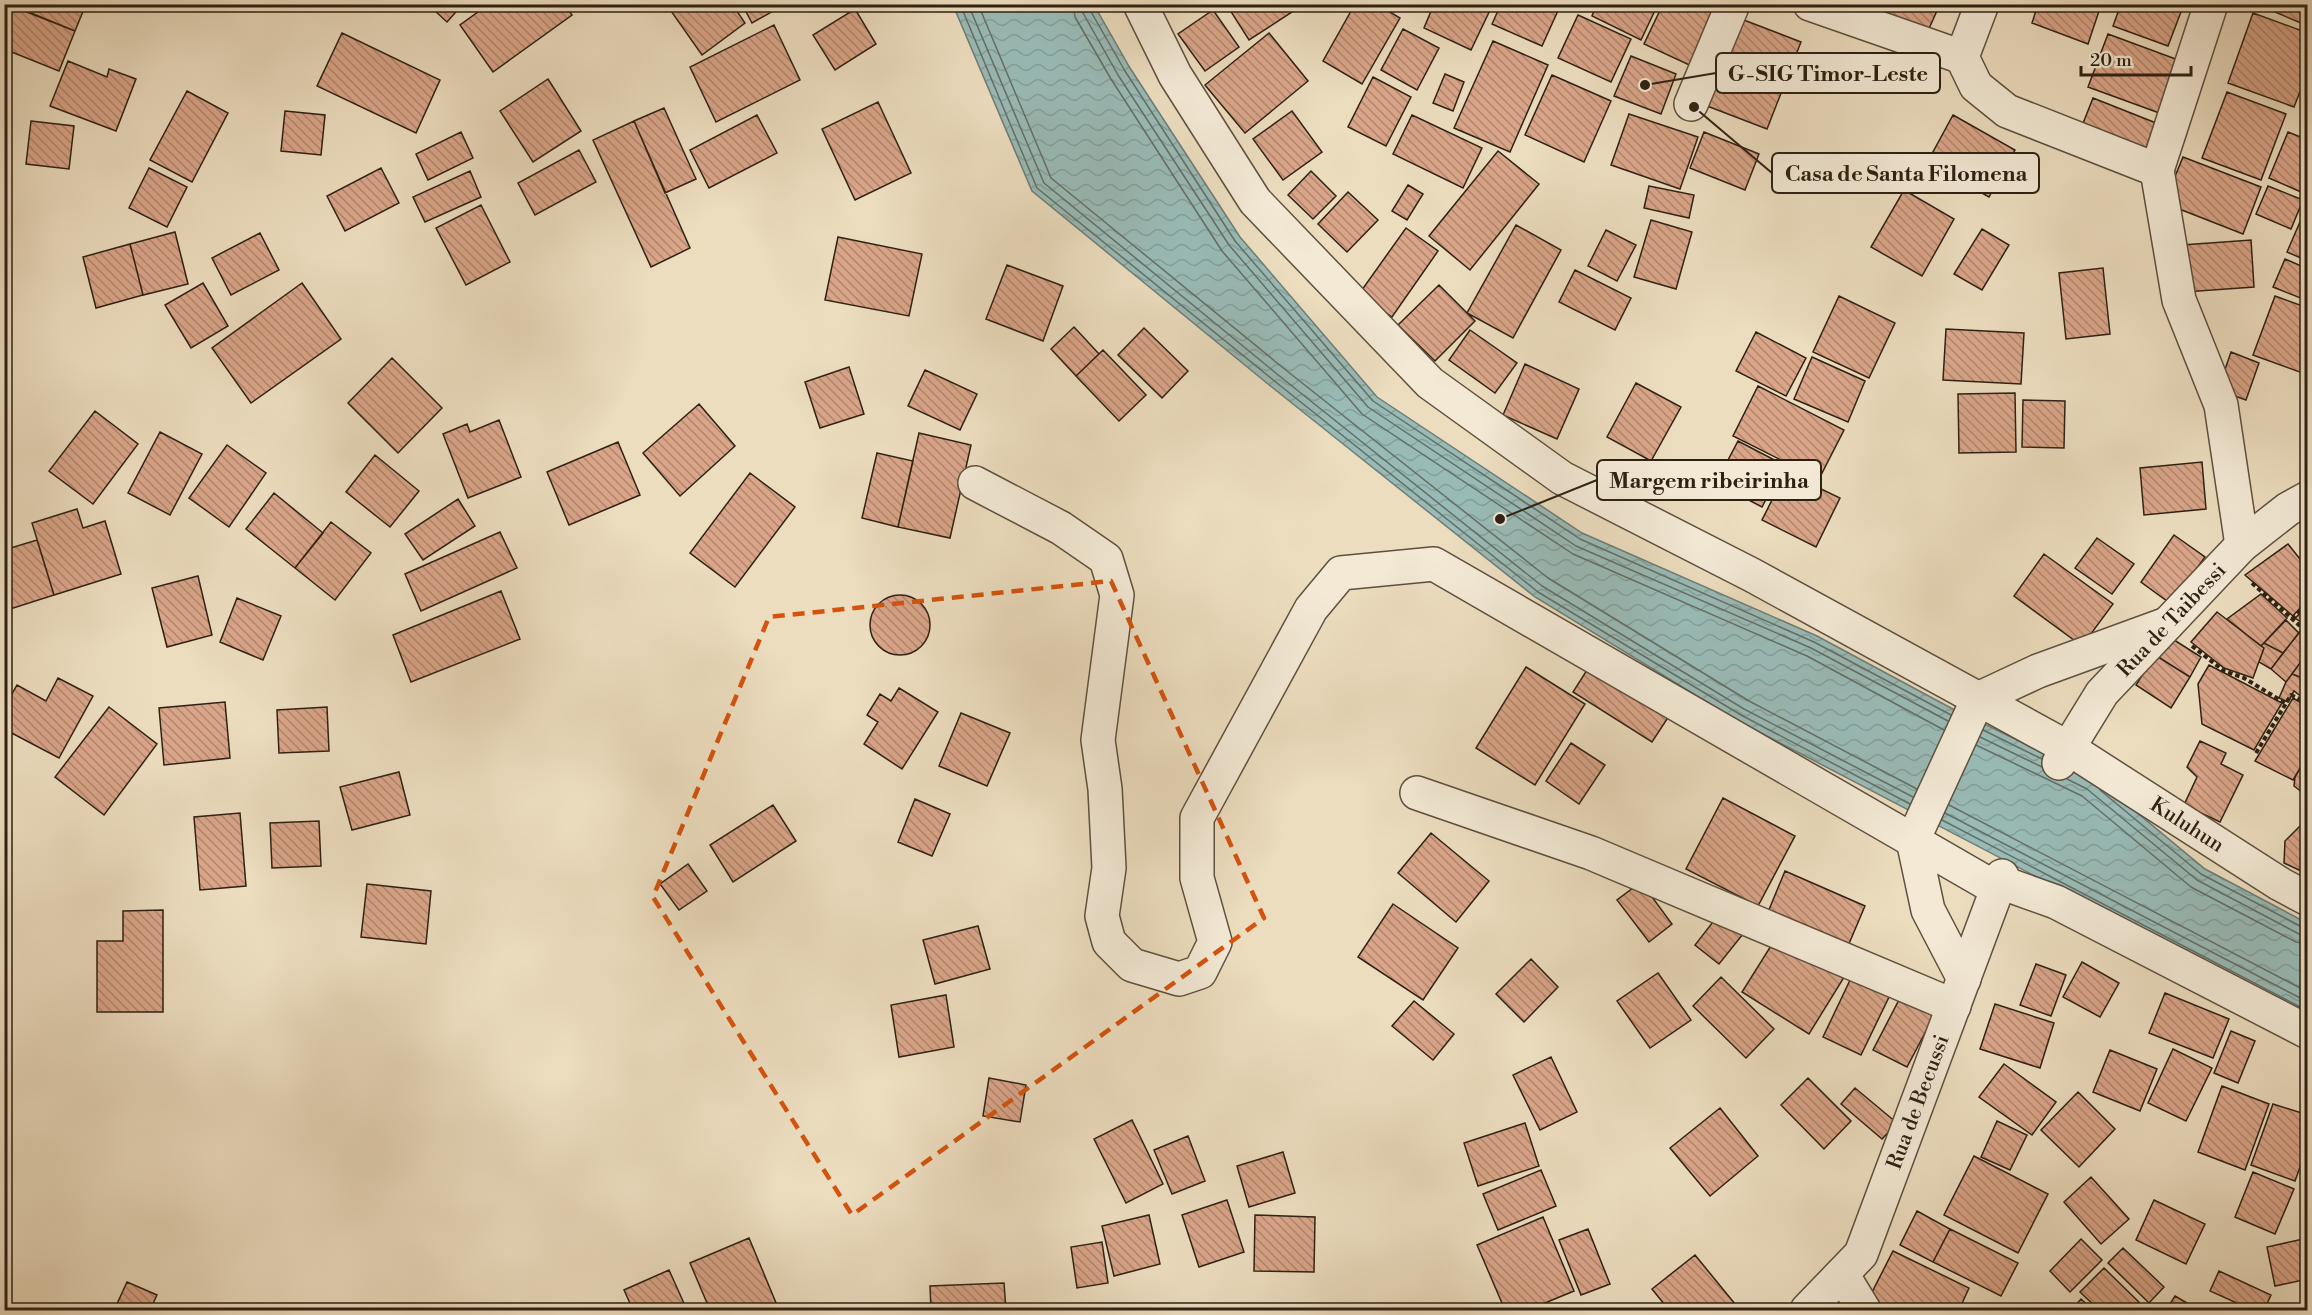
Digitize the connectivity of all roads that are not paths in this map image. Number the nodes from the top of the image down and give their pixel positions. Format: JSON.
{"nodes":[{"id":1,"x":1140,"y":4,"type":"edge"},
{"id":2,"x":1733,"y":4,"type":"edge"},
{"id":3,"x":1810,"y":4,"type":"edge"},
{"id":4,"x":1982,"y":4,"type":"edge"},
{"id":5,"x":2211,"y":4,"type":"edge"},
{"id":6,"x":1962,"y":57,"type":"junction"},
{"id":7,"x":1691,"y":105,"type":"dead end"},
{"id":8,"x":2157,"y":170,"type":"junction"},
{"id":9,"x":975,"y":483,"type":"dead end"},
{"id":10,"x":2307,"y":498,"type":"edge"},
{"id":11,"x":2235,"y":553,"type":"junction"},
{"id":12,"x":2166,"y":624,"type":"junction"},
{"id":13,"x":1977,"y":703,"type":"junction"},
{"id":14,"x":2063,"y":756,"type":"junction"},
{"id":15,"x":1418,"y":793,"type":"dead end"},
{"id":16,"x":1916,"y":832,"type":"junction"},
{"id":17,"x":2000,"y":882,"type":"junction"},
{"id":18,"x":2307,"y":899,"type":"edge"},
{"id":19,"x":1959,"y":992,"type":"junction"},
{"id":20,"x":2307,"y":1032,"type":"edge"},
{"id":21,"x":1842,"y":1274,"type":"junction"},
{"id":22,"x":1806,"y":1311,"type":"edge"},
{"id":23,"x":1864,"y":1311,"type":"edge"}],
"edges":[{"from":1,"to":13,"type":"street","name":"Kuluhun"},
{"from":2,"to":7,"type":"street"},
{"from":3,"to":6,"type":"street"},
{"from":4,"to":6,"type":"street"},
{"from":5,"to":8,"type":"street"},
{"from":6,"to":8,"type":"street"},
{"from":8,"to":11,"type":"street"},
{"from":9,"to":16,"type":"street"},
{"from":10,"to":11,"type":"street","name":"Rua de Taibessi"},
{"from":11,"to":12,"type":"street","name":"Rua de Taibessi"},
{"from":12,"to":13,"type":"street"},
{"from":12,"to":14,"type":"street","name":"Rua de Taibessi"},
{"from":13,"to":14,"type":"street","name":"Kuluhun"},
{"from":13,"to":16,"type":"street"},
{"from":14,"to":18,"type":"street","name":"Kuluhun"},
{"from":15,"to":19,"type":"street"},
{"from":16,"to":17,"type":"street"},
{"from":16,"to":19,"type":"street"},
{"from":17,"to":19,"type":"street","name":"Rua de Becussi"},
{"from":17,"to":20,"type":"street"},
{"from":19,"to":21,"type":"street","name":"Rua de Becussi"},
{"from":21,"to":22,"type":"street","name":"Rua de Becussi"},
{"from":21,"to":23,"type":"street"}]}
